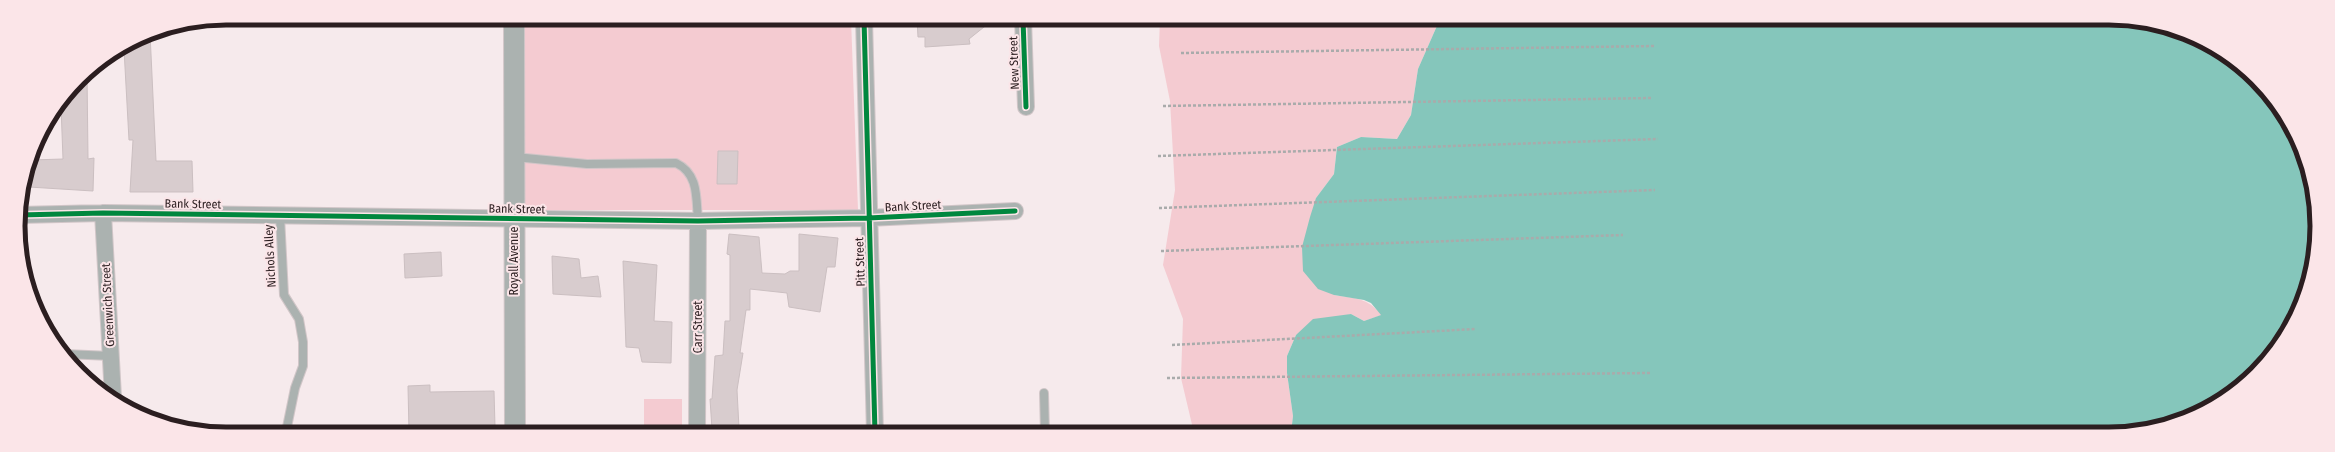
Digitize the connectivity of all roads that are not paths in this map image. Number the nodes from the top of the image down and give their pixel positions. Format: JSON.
{"nodes":[{"id":1,"x":514,"y":25,"type":"edge"},
{"id":2,"x":864,"y":25,"type":"edge"},
{"id":3,"x":1023,"y":25,"type":"edge"},
{"id":4,"x":1026,"y":107,"type":"dead end"},
{"id":5,"x":514,"y":157,"type":"junction"},
{"id":6,"x":1015,"y":211,"type":"dead end"},
{"id":7,"x":103,"y":213,"type":"junction"},
{"id":8,"x":25,"y":215,"type":"edge"},
{"id":9,"x":280,"y":216,"type":"junction"},
{"id":10,"x":868,"y":218,"type":"junction"},
{"id":11,"x":514,"y":219,"type":"junction"},
{"id":12,"x":698,"y":221,"type":"junction"},
{"id":13,"x":72,"y":354,"type":"edge"},
{"id":14,"x":111,"y":356,"type":"junction"},
{"id":15,"x":113,"y":392,"type":"edge"},
{"id":16,"x":1044,"y":393,"type":"dead end"},
{"id":17,"x":287,"y":427,"type":"edge"},
{"id":18,"x":515,"y":427,"type":"edge"},
{"id":19,"x":697,"y":427,"type":"edge"},
{"id":20,"x":875,"y":427,"type":"edge"},
{"id":21,"x":1046,"y":427,"type":"edge"}],
"edges":[{"from":1,"to":5,"type":"street","name":"Royall Avenue"},
{"from":2,"to":10,"type":"street","name":"Pitt Street"},
{"from":3,"to":4,"type":"street","name":"New Street"},
{"from":5,"to":11,"type":"street","name":"Royall Avenue"},
{"from":5,"to":12,"type":"lane"},
{"from":6,"to":10,"type":"street","name":"Bank Street"},
{"from":7,"to":8,"type":"street","name":"Bank Street"},
{"from":7,"to":9,"type":"street","name":"Bank Street"},
{"from":7,"to":14,"type":"street","name":"Greenwich Street"},
{"from":9,"to":11,"type":"street","name":"Bank Street"},
{"from":9,"to":17,"type":"lane","name":"Nichols Alley"},
{"from":10,"to":12,"type":"street","name":"Bank Street"},
{"from":10,"to":20,"type":"street","name":"Pitt Street"},
{"from":11,"to":12,"type":"street","name":"Bank Street"},
{"from":11,"to":18,"type":"street","name":"Royall Avenue"},
{"from":12,"to":19,"type":"street","name":"Carr Street"},
{"from":13,"to":14,"type":"lane"},
{"from":14,"to":15,"type":"street","name":"Greenwich Street"},
{"from":16,"to":21,"type":"lane"}]}
